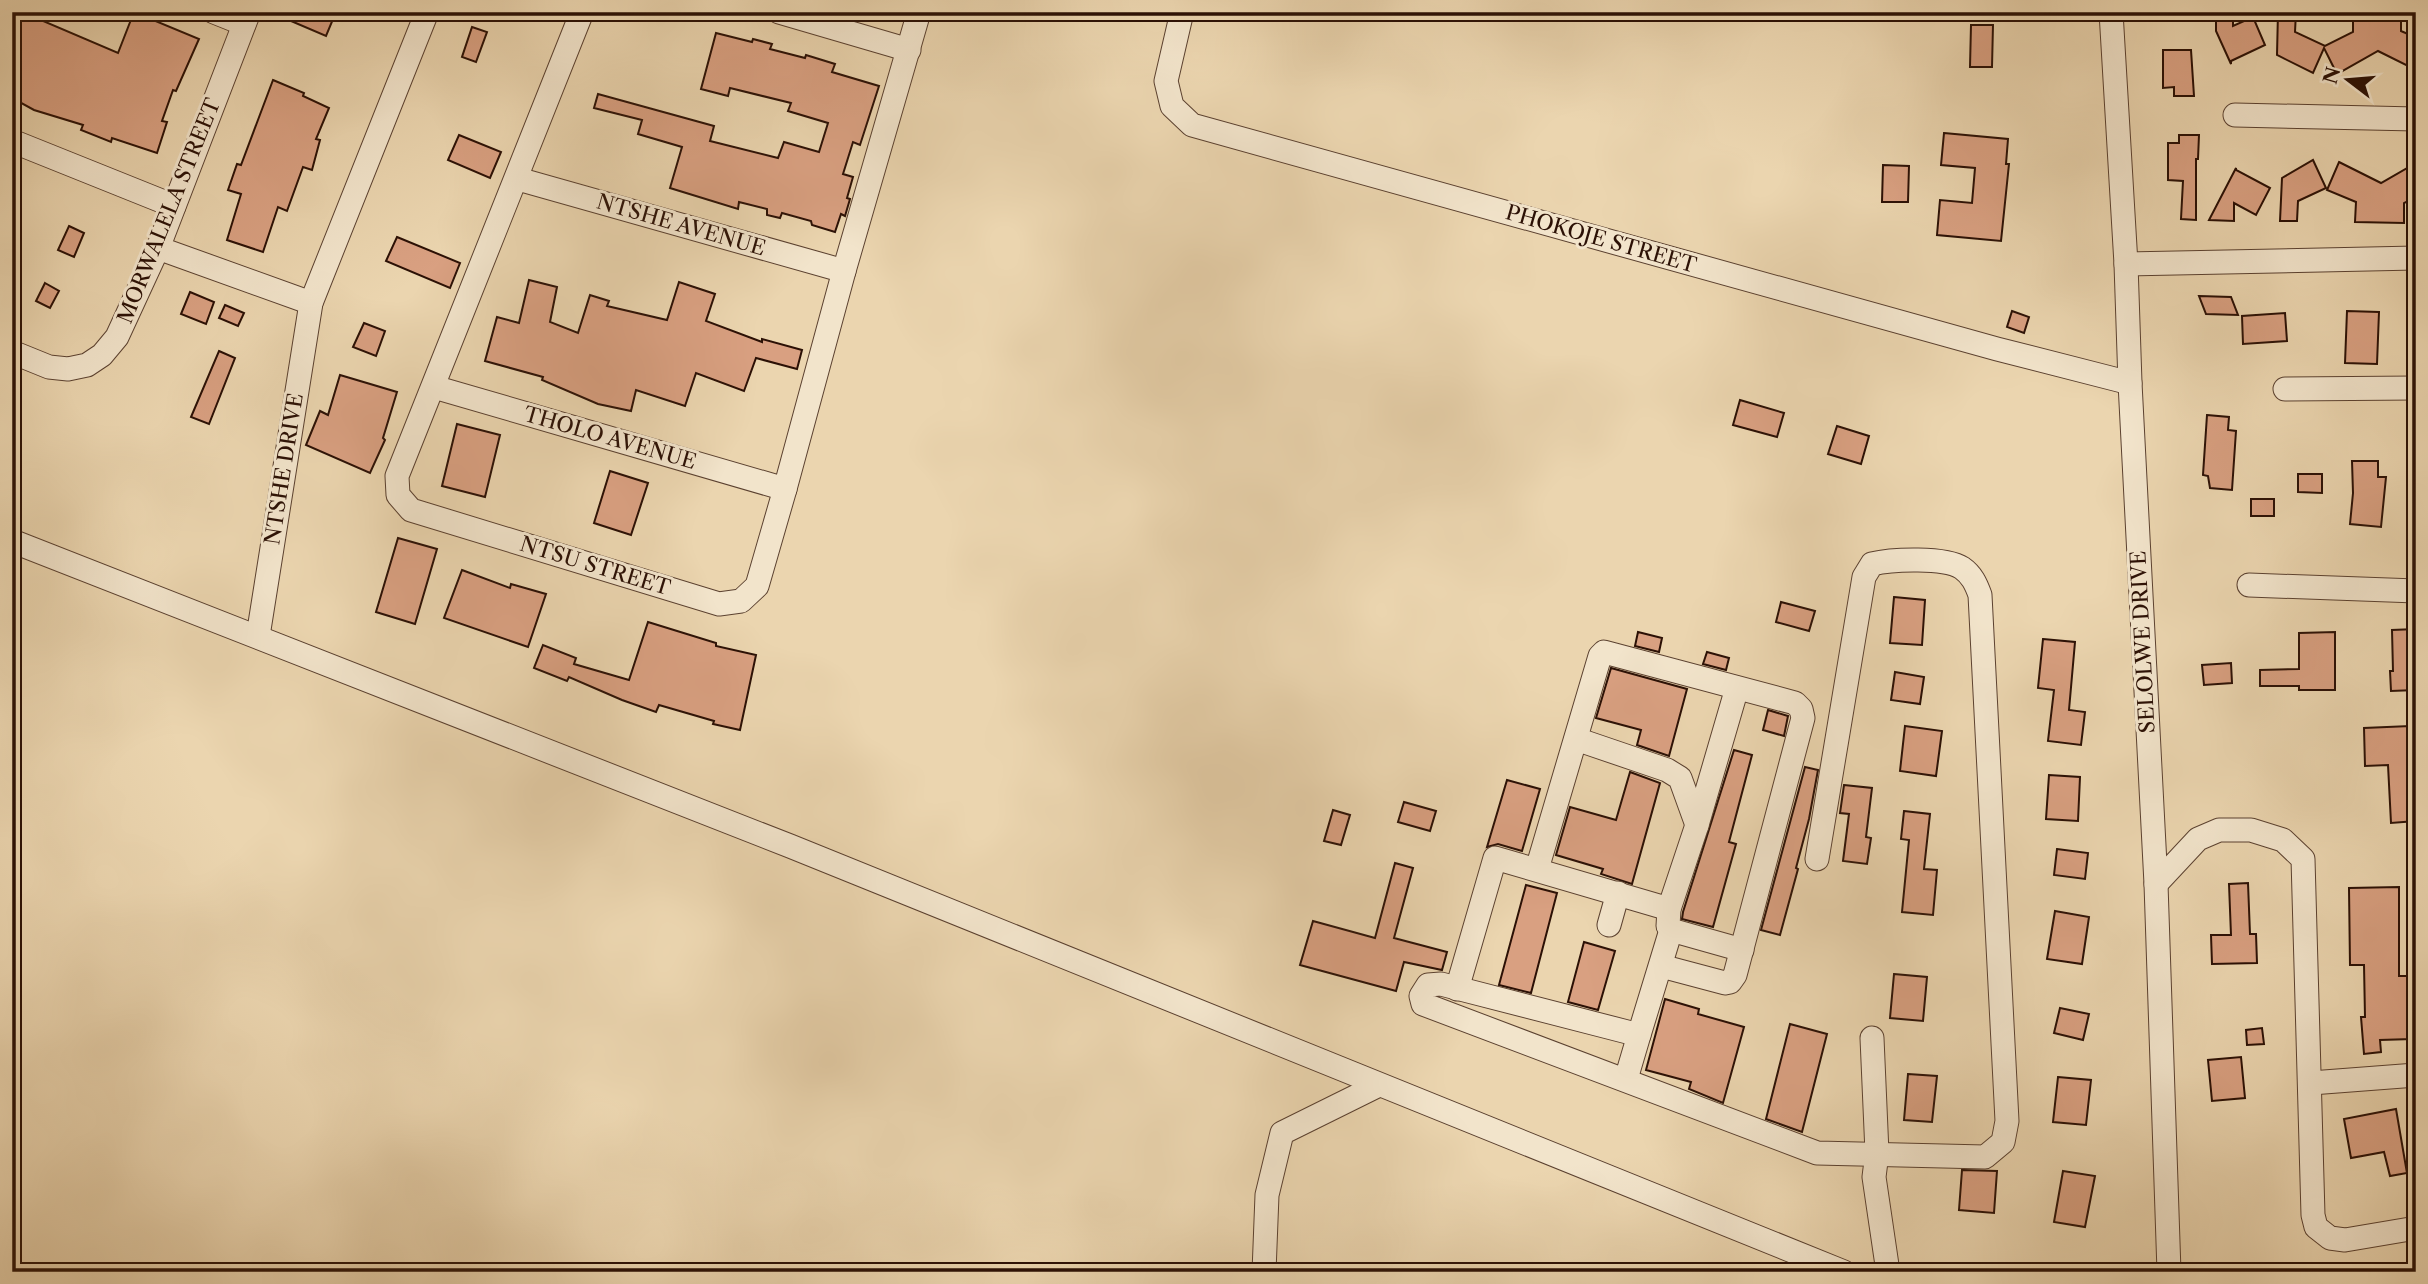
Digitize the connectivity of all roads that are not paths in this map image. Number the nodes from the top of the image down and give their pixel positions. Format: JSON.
{"nodes":[{"id":1,"x":214,"y":12,"type":"edge"},
{"id":2,"x":427,"y":12,"type":"edge"},
{"id":3,"x":583,"y":12,"type":"edge"},
{"id":4,"x":779,"y":12,"type":"edge"},
{"id":5,"x":919,"y":12,"type":"edge"},
{"id":6,"x":1182,"y":12,"type":"edge"},
{"id":7,"x":2111,"y":12,"type":"edge"},
{"id":8,"x":247,"y":18,"type":"edge"},
{"id":9,"x":909,"y":50,"type":"junction"},
{"id":10,"x":2235,"y":115,"type":"dead end"},
{"id":11,"x":2416,"y":119,"type":"edge"},
{"id":12,"x":12,"y":141,"type":"edge"},
{"id":13,"x":518,"y":179,"type":"junction"},
{"id":14,"x":174,"y":206,"type":"junction"},
{"id":15,"x":158,"y":248,"type":"junction"},
{"id":16,"x":2416,"y":258,"type":"edge"},
{"id":17,"x":2126,"y":264,"type":"junction"},
{"id":18,"x":844,"y":271,"type":"junction"},
{"id":19,"x":311,"y":303,"type":"junction"},
{"id":20,"x":12,"y":352,"type":"edge"},
{"id":21,"x":2130,"y":383,"type":"junction"},
{"id":22,"x":434,"y":387,"type":"junction"},
{"id":23,"x":2416,"y":388,"type":"edge"},
{"id":24,"x":2285,"y":389,"type":"dead end"},
{"id":25,"x":786,"y":489,"type":"junction"},
{"id":26,"x":12,"y":541,"type":"edge"},
{"id":27,"x":2249,"y":586,"type":"dead end"},
{"id":28,"x":2416,"y":591,"type":"edge"},
{"id":29,"x":258,"y":636,"type":"junction"},
{"id":30,"x":1737,"y":688,"type":"junction"},
{"id":31,"x":1576,"y":739,"type":"junction"},
{"id":32,"x":1697,"y":825,"type":"junction"},
{"id":33,"x":1817,"y":859,"type":"dead end"},
{"id":34,"x":1537,"y":869,"type":"junction"},
{"id":35,"x":2156,"y":884,"type":"junction"},
{"id":36,"x":1618,"y":893,"type":"junction"},
{"id":37,"x":1670,"y":920,"type":"junction"},
{"id":38,"x":1609,"y":925,"type":"dead end"},
{"id":39,"x":1742,"y":950,"type":"junction"},
{"id":40,"x":1661,"y":966,"type":"junction"},
{"id":41,"x":1457,"y":989,"type":"junction"},
{"id":42,"x":1535,"y":1007,"type":"junction"},
{"id":43,"x":1639,"y":1035,"type":"junction"},
{"id":44,"x":1872,"y":1038,"type":"dead end"},
{"id":45,"x":1526,"y":1042,"type":"junction"},
{"id":46,"x":2416,"y":1074,"type":"edge"},
{"id":47,"x":1626,"y":1079,"type":"junction"},
{"id":48,"x":2311,"y":1083,"type":"junction"},
{"id":49,"x":1379,"y":1085,"type":"junction"},
{"id":50,"x":1877,"y":1153,"type":"junction"},
{"id":51,"x":2416,"y":1228,"type":"edge"},
{"id":52,"x":1264,"y":1272,"type":"edge"},
{"id":53,"x":1844,"y":1272,"type":"edge"},
{"id":54,"x":1888,"y":1272,"type":"edge"},
{"id":55,"x":2169,"y":1272,"type":"edge"}],
"edges":[{"from":1,"to":8,"type":"street"},
{"from":2,"to":19,"type":"street","name":"NTSHE DRIVE"},
{"from":3,"to":13,"type":"street","name":"NTSU STREET"},
{"from":4,"to":9,"type":"street"},
{"from":5,"to":9,"type":"street","name":"NTSU STREET"},
{"from":6,"to":21,"type":"street","name":"PHOKOJE STREET"},
{"from":7,"to":17,"type":"street","name":"SELOLWE DRIVE"},
{"from":8,"to":14,"type":"street","name":"MORWALELA STREET"},
{"from":9,"to":18,"type":"street","name":"NTSU STREET"},
{"from":10,"to":11,"type":"street"},
{"from":12,"to":14,"type":"street"},
{"from":13,"to":18,"type":"street","name":"NTSHE AVENUE"},
{"from":13,"to":22,"type":"street","name":"NTSU STREET"},
{"from":14,"to":15,"type":"street","name":"MORWALELA STREET"},
{"from":15,"to":19,"type":"street"},
{"from":15,"to":20,"type":"street","name":"MORWALELA STREET"},
{"from":16,"to":17,"type":"street"},
{"from":17,"to":21,"type":"street","name":"SELOLWE DRIVE"},
{"from":18,"to":25,"type":"street","name":"NTSU STREET"},
{"from":19,"to":29,"type":"street","name":"NTSHE DRIVE"},
{"from":21,"to":35,"type":"street","name":"SELOLWE DRIVE"},
{"from":22,"to":25,"type":"street","name":"THOLO AVENUE"},
{"from":22,"to":25,"type":"street","name":"NTSU STREET"},
{"from":23,"to":24,"type":"street"},
{"from":26,"to":29,"type":"street"},
{"from":27,"to":28,"type":"street"},
{"from":29,"to":49,"type":"street"},
{"from":30,"to":31,"type":"street"},
{"from":30,"to":32,"type":"street"},
{"from":30,"to":39,"type":"street"},
{"from":31,"to":32,"type":"street"},
{"from":31,"to":34,"type":"street"},
{"from":32,"to":37,"type":"street"},
{"from":33,"to":50,"type":"street"},
{"from":34,"to":36,"type":"street"},
{"from":34,"to":41,"type":"street"},
{"from":35,"to":48,"type":"street"},
{"from":35,"to":55,"type":"street","name":"SELOLWE DRIVE"},
{"from":36,"to":37,"type":"street"},
{"from":36,"to":38,"type":"street"},
{"from":37,"to":39,"type":"street"},
{"from":37,"to":40,"type":"street"},
{"from":39,"to":40,"type":"street"},
{"from":40,"to":43,"type":"street"},
{"from":41,"to":42,"type":"street"},
{"from":41,"to":45,"type":"street"},
{"from":42,"to":43,"type":"street"},
{"from":42,"to":45,"type":"street"},
{"from":43,"to":47,"type":"street"},
{"from":44,"to":50,"type":"street"},
{"from":45,"to":47,"type":"street"},
{"from":46,"to":48,"type":"street"},
{"from":47,"to":50,"type":"street"},
{"from":48,"to":51,"type":"street"},
{"from":49,"to":52,"type":"street"},
{"from":49,"to":53,"type":"street"},
{"from":50,"to":54,"type":"street"}]}
